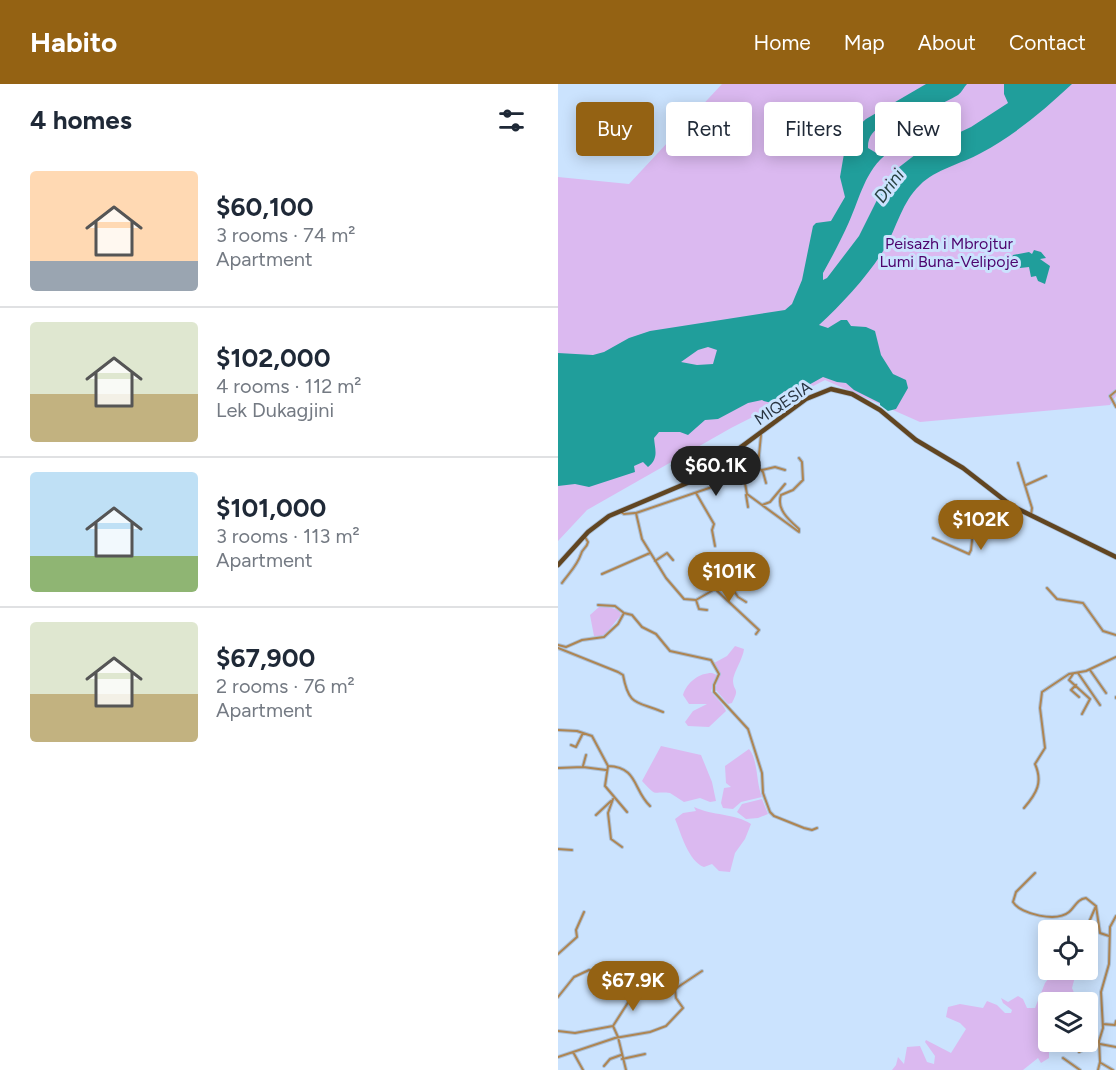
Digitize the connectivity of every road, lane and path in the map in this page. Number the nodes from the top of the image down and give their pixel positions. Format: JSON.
{"nodes":[{"id":1,"x":1116,"y":391,"type":"edge"},
{"id":2,"x":1116,"y":407,"type":"edge"},
{"id":3,"x":759,"y":432,"type":"junction"},
{"id":4,"x":799,"y":458,"type":"dead end"},
{"id":5,"x":1018,"y":463,"type":"dead end"},
{"id":6,"x":758,"y":467,"type":"junction"},
{"id":7,"x":762,"y":470,"type":"junction"},
{"id":8,"x":784,"y":470,"type":"dead end"},
{"id":9,"x":1046,"y":477,"type":"dead end"},
{"id":10,"x":744,"y":478,"type":"junction"},
{"id":11,"x":766,"y":483,"type":"dead end"},
{"id":12,"x":785,"y":484,"type":"dead end"},
{"id":13,"x":1025,"y":485,"type":"junction"},
{"id":14,"x":746,"y":490,"type":"junction"},
{"id":15,"x":696,"y":493,"type":"junction"},
{"id":16,"x":654,"y":496,"type":"junction"},
{"id":17,"x":642,"y":501,"type":"junction"},
{"id":18,"x":762,"y":505,"type":"junction"},
{"id":19,"x":657,"y":506,"type":"junction"},
{"id":20,"x":748,"y":507,"type":"dead end"},
{"id":21,"x":1015,"y":508,"type":"junction"},
{"id":22,"x":619,"y":510,"type":"junction"},
{"id":23,"x":645,"y":510,"type":"junction"},
{"id":24,"x":636,"y":513,"type":"junction"},
{"id":25,"x":1031,"y":516,"type":"junction"},
{"id":26,"x":584,"y":537,"type":"junction"},
{"id":27,"x":933,"y":538,"type":"dead end"},
{"id":28,"x":715,"y":546,"type":"dead end"},
{"id":29,"x":650,"y":553,"type":"junction"},
{"id":30,"x":1116,"y":557,"type":"edge"},
{"id":31,"x":673,"y":560,"type":"dead end"},
{"id":32,"x":655,"y":561,"type":"junction"},
{"id":33,"x":558,"y":565,"type":"edge"},
{"id":34,"x":602,"y":574,"type":"dead end"},
{"id":35,"x":562,"y":583,"type":"dead end"},
{"id":36,"x":1047,"y":588,"type":"dead end"},
{"id":37,"x":715,"y":589,"type":"junction"},
{"id":38,"x":696,"y":600,"type":"junction"},
{"id":39,"x":746,"y":602,"type":"dead end"},
{"id":40,"x":598,"y":605,"type":"dead end"},
{"id":41,"x":707,"y":610,"type":"dead end"},
{"id":42,"x":624,"y":613,"type":"junction"},
{"id":43,"x":756,"y":634,"type":"dead end"},
{"id":44,"x":1116,"y":635,"type":"edge"},
{"id":45,"x":558,"y":647,"type":"edge"},
{"id":46,"x":1116,"y":657,"type":"edge"},
{"id":47,"x":1089,"y":670,"type":"junction"},
{"id":48,"x":1078,"y":673,"type":"junction"},
{"id":49,"x":1073,"y":674,"type":"junction"},
{"id":50,"x":1076,"y":685,"type":"junction"},
{"id":51,"x":1106,"y":693,"type":"dead end"},
{"id":52,"x":1079,"y":697,"type":"dead end"},
{"id":53,"x":1100,"y":705,"type":"dead end"},
{"id":54,"x":663,"y":712,"type":"dead end"},
{"id":55,"x":1082,"y":714,"type":"dead end"},
{"id":56,"x":558,"y":730,"type":"edge"},
{"id":57,"x":583,"y":732,"type":"junction"},
{"id":58,"x":571,"y":745,"type":"dead end"},
{"id":59,"x":586,"y":754,"type":"dead end"},
{"id":60,"x":583,"y":767,"type":"junction"},
{"id":61,"x":558,"y":768,"type":"edge"},
{"id":62,"x":607,"y":768,"type":"junction"},
{"id":63,"x":613,"y":799,"type":"junction"},
{"id":64,"x":650,"y":806,"type":"dead end"},
{"id":65,"x":1024,"y":808,"type":"dead end"},
{"id":66,"x":627,"y":812,"type":"dead end"},
{"id":67,"x":596,"y":815,"type":"dead end"},
{"id":68,"x":818,"y":828,"type":"dead end"},
{"id":69,"x":622,"y":848,"type":"dead end"},
{"id":70,"x":558,"y":849,"type":"edge"},
{"id":71,"x":572,"y":850,"type":"dead end"},
{"id":72,"x":1035,"y":873,"type":"dead end"},
{"id":73,"x":1096,"y":906,"type":"junction"},
{"id":74,"x":584,"y":912,"type":"dead end"},
{"id":75,"x":1116,"y":916,"type":"edge"},
{"id":76,"x":1090,"y":920,"type":"edge"},
{"id":77,"x":1111,"y":924,"type":"junction"},
{"id":78,"x":1116,"y":926,"type":"edge"},
{"id":79,"x":1109,"y":936,"type":"junction"},
{"id":80,"x":558,"y":954,"type":"edge"},
{"id":81,"x":614,"y":966,"type":"dead end"},
{"id":82,"x":592,"y":971,"type":"junction"},
{"id":83,"x":653,"y":971,"type":"dead end"},
{"id":84,"x":702,"y":971,"type":"dead end"},
{"id":85,"x":636,"y":979,"type":"junction"},
{"id":86,"x":636,"y":990,"type":"dead end"},
{"id":87,"x":674,"y":992,"type":"junction"},
{"id":88,"x":558,"y":997,"type":"edge"},
{"id":89,"x":1116,"y":1022,"type":"edge"},
{"id":90,"x":1103,"y":1024,"type":"junction"},
{"id":91,"x":613,"y":1026,"type":"junction"},
{"id":92,"x":558,"y":1031,"type":"edge"},
{"id":93,"x":618,"y":1037,"type":"junction"},
{"id":94,"x":1099,"y":1043,"type":"junction"},
{"id":95,"x":1116,"y":1047,"type":"edge"},
{"id":96,"x":573,"y":1052,"type":"junction"},
{"id":97,"x":645,"y":1054,"type":"dead end"},
{"id":98,"x":621,"y":1055,"type":"junction"},
{"id":99,"x":558,"y":1057,"type":"edge"},
{"id":100,"x":1063,"y":1058,"type":"dead end"},
{"id":101,"x":622,"y":1059,"type":"junction"},
{"id":102,"x":1100,"y":1062,"type":"junction"},
{"id":103,"x":604,"y":1066,"type":"dead end"},
{"id":104,"x":583,"y":1070,"type":"edge"},
{"id":105,"x":626,"y":1070,"type":"edge"},
{"id":106,"x":1080,"y":1070,"type":"edge"},
{"id":107,"x":1098,"y":1070,"type":"edge"},
{"id":108,"x":1113,"y":1070,"type":"edge"}],
"edges":[{"from":1,"to":2,"type":"street"},
{"from":3,"to":6,"type":"street"},
{"from":3,"to":16,"type":"main road","name":"MIQESIA"},
{"from":3,"to":21,"type":"main road","name":"MIQESIA"},
{"from":4,"to":18,"type":"street"},
{"from":5,"to":13,"type":"street"},
{"from":6,"to":7,"type":"street"},
{"from":6,"to":10,"type":"street"},
{"from":7,"to":8,"type":"street"},
{"from":7,"to":11,"type":"street"},
{"from":9,"to":13,"type":"street"},
{"from":10,"to":14,"type":"street"},
{"from":10,"to":15,"type":"street"},
{"from":12,"to":18,"type":"street"},
{"from":13,"to":25,"type":"street"},
{"from":14,"to":18,"type":"street"},
{"from":14,"to":20,"type":"street"},
{"from":15,"to":19,"type":"street"},
{"from":15,"to":28,"type":"street"},
{"from":16,"to":17,"type":"main road","name":"MIQESIA"},
{"from":16,"to":19,"type":"street"},
{"from":17,"to":22,"type":"main road","name":"MIQESIA"},
{"from":17,"to":23,"type":"street"},
{"from":19,"to":23,"type":"street"},
{"from":21,"to":25,"type":"main road","name":"MIQESIA"},
{"from":21,"to":27,"type":"street"},
{"from":22,"to":24,"type":"street"},
{"from":22,"to":26,"type":"main road","name":"MIQESIA"},
{"from":23,"to":24,"type":"street"},
{"from":24,"to":29,"type":"street"},
{"from":25,"to":30,"type":"main road","name":"MIQESIA"},
{"from":26,"to":33,"type":"main road","name":"MIQESIA"},
{"from":26,"to":35,"type":"street"},
{"from":29,"to":32,"type":"street"},
{"from":29,"to":34,"type":"street"},
{"from":31,"to":32,"type":"street"},
{"from":32,"to":38,"type":"street"},
{"from":36,"to":44,"type":"street"},
{"from":37,"to":38,"type":"street"},
{"from":37,"to":39,"type":"street"},
{"from":37,"to":43,"type":"street"},
{"from":38,"to":41,"type":"street"},
{"from":40,"to":42,"type":"street"},
{"from":42,"to":45,"type":"street"},
{"from":42,"to":68,"type":"street"},
{"from":45,"to":54,"type":"street"},
{"from":46,"to":47,"type":"street"},
{"from":47,"to":48,"type":"street"},
{"from":47,"to":51,"type":"street"},
{"from":48,"to":49,"type":"street"},
{"from":48,"to":53,"type":"street"},
{"from":49,"to":50,"type":"street"},
{"from":49,"to":65,"type":"street"},
{"from":50,"to":52,"type":"street"},
{"from":50,"to":55,"type":"street"},
{"from":56,"to":57,"type":"street"},
{"from":57,"to":58,"type":"street"},
{"from":57,"to":62,"type":"street"},
{"from":59,"to":60,"type":"street"},
{"from":60,"to":61,"type":"street"},
{"from":60,"to":62,"type":"street"},
{"from":62,"to":63,"type":"street"},
{"from":62,"to":64,"type":"street"},
{"from":63,"to":66,"type":"street"},
{"from":63,"to":67,"type":"street"},
{"from":63,"to":69,"type":"street"},
{"from":70,"to":71,"type":"street"},
{"from":72,"to":73,"type":"street"},
{"from":73,"to":76,"type":"street"},
{"from":73,"to":79,"type":"street"},
{"from":74,"to":80,"type":"street"},
{"from":75,"to":77,"type":"street"},
{"from":77,"to":78,"type":"street"},
{"from":77,"to":79,"type":"street"},
{"from":79,"to":90,"type":"street"},
{"from":81,"to":82,"type":"street"},
{"from":82,"to":85,"type":"street"},
{"from":82,"to":88,"type":"street"},
{"from":83,"to":85,"type":"street"},
{"from":84,"to":87,"type":"street"},
{"from":85,"to":87,"type":"street"},
{"from":86,"to":91,"type":"street"},
{"from":87,"to":93,"type":"street"},
{"from":89,"to":90,"type":"street"},
{"from":90,"to":94,"type":"street"},
{"from":91,"to":92,"type":"street"},
{"from":91,"to":93,"type":"street"},
{"from":93,"to":96,"type":"street"},
{"from":93,"to":98,"type":"street"},
{"from":94,"to":95,"type":"street"},
{"from":94,"to":102,"type":"street"},
{"from":96,"to":99,"type":"street"},
{"from":96,"to":104,"type":"street"},
{"from":97,"to":101,"type":"street"},
{"from":98,"to":101,"type":"street"},
{"from":98,"to":103,"type":"street"},
{"from":100,"to":106,"type":"street"},
{"from":101,"to":105,"type":"street"},
{"from":102,"to":107,"type":"street"},
{"from":102,"to":108,"type":"street"}]}
